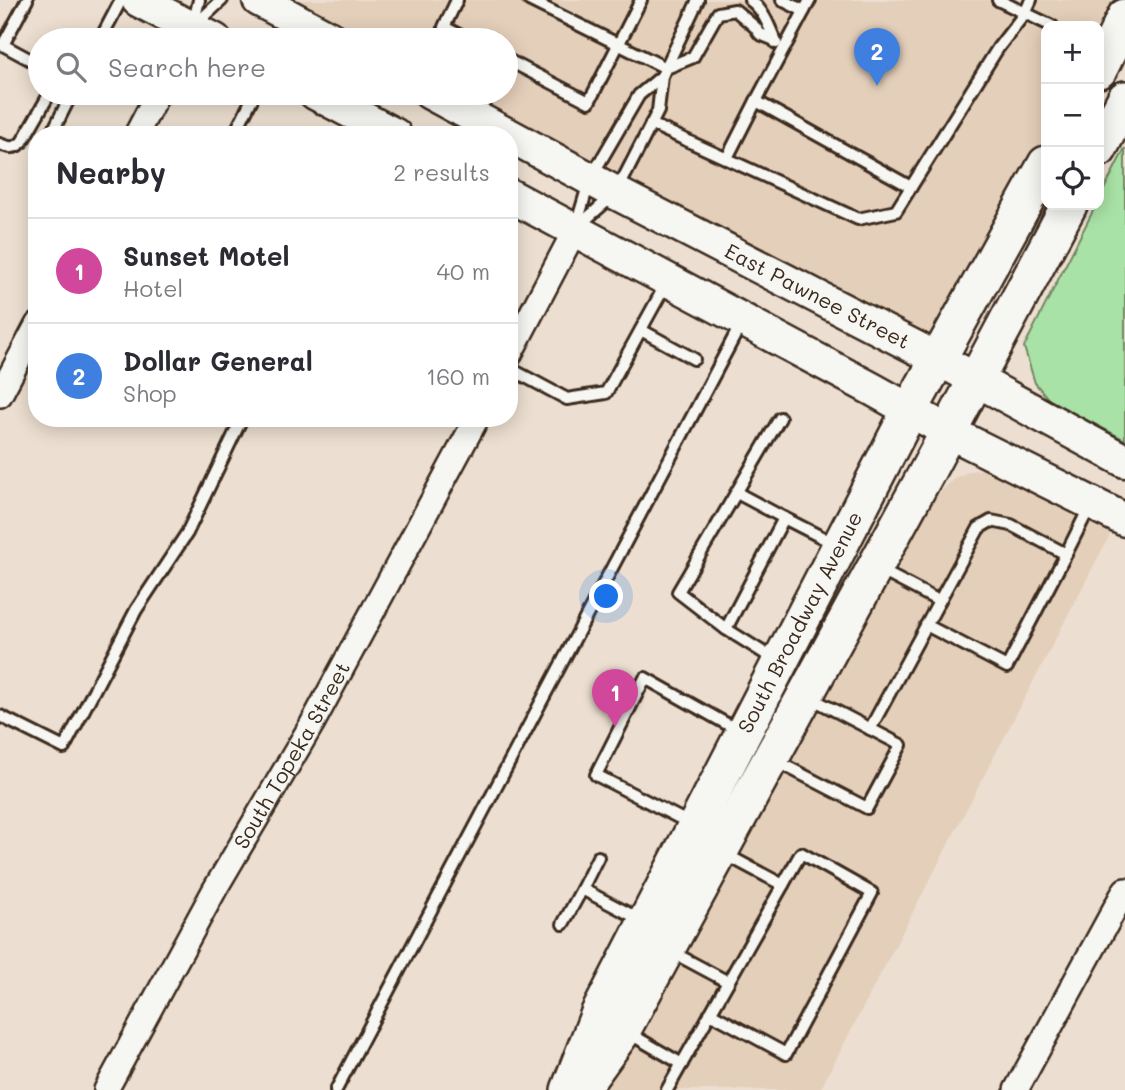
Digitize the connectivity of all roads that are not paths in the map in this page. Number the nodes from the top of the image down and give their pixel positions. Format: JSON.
{"nodes":[{"id":1,"x":27,"y":0,"type":"edge"},
{"id":2,"x":121,"y":0,"type":"edge"},
{"id":3,"x":138,"y":0,"type":"edge"},
{"id":4,"x":222,"y":0,"type":"edge"},
{"id":5,"x":259,"y":0,"type":"edge"},
{"id":6,"x":457,"y":0,"type":"edge"},
{"id":7,"x":529,"y":0,"type":"edge"},
{"id":8,"x":641,"y":0,"type":"edge"},
{"id":9,"x":698,"y":0,"type":"edge"},
{"id":10,"x":782,"y":0,"type":"edge"},
{"id":11,"x":810,"y":0,"type":"edge"},
{"id":12,"x":998,"y":0,"type":"edge"},
{"id":13,"x":1031,"y":0,"type":"edge"},
{"id":14,"x":755,"y":1,"type":"edge"},
{"id":15,"x":804,"y":11,"type":"junction"},
{"id":16,"x":1025,"y":12,"type":"junction"},
{"id":17,"x":1125,"y":16,"type":"edge"},
{"id":18,"x":1042,"y":21,"type":"edge"},
{"id":19,"x":198,"y":27,"type":"edge"},
{"id":20,"x":106,"y":28,"type":"edge"},
{"id":21,"x":312,"y":28,"type":"edge"},
{"id":22,"x":446,"y":28,"type":"edge"},
{"id":23,"x":775,"y":40,"type":"junction"},
{"id":24,"x":618,"y":45,"type":"junction"},
{"id":25,"x":1,"y":46,"type":"edge"},
{"id":26,"x":1104,"y":54,"type":"edge"},
{"id":27,"x":781,"y":56,"type":"junction"},
{"id":28,"x":28,"y":59,"type":"edge"},
{"id":29,"x":518,"y":65,"type":"edge"},
{"id":30,"x":664,"y":72,"type":"junction"},
{"id":31,"x":1125,"y":99,"type":"edge"},
{"id":32,"x":757,"y":101,"type":"junction"},
{"id":33,"x":43,"y":105,"type":"edge"},
{"id":34,"x":66,"y":105,"type":"edge"},
{"id":35,"x":152,"y":105,"type":"edge"},
{"id":36,"x":248,"y":105,"type":"edge"},
{"id":37,"x":338,"y":105,"type":"edge"},
{"id":38,"x":453,"y":105,"type":"edge"},
{"id":39,"x":651,"y":124,"type":"junction"},
{"id":40,"x":31,"y":126,"type":"edge"},
{"id":41,"x":56,"y":126,"type":"edge"},
{"id":42,"x":141,"y":126,"type":"edge"},
{"id":43,"x":238,"y":126,"type":"edge"},
{"id":44,"x":377,"y":126,"type":"edge"},
{"id":45,"x":492,"y":126,"type":"edge"},
{"id":46,"x":28,"y":132,"type":"edge"},
{"id":47,"x":518,"y":140,"type":"edge"},
{"id":48,"x":0,"y":144,"type":"edge"},
{"id":49,"x":1100,"y":147,"type":"edge"},
{"id":50,"x":727,"y":158,"type":"junction"},
{"id":51,"x":1041,"y":173,"type":"edge"},
{"id":52,"x":603,"y":186,"type":"junction"},
{"id":53,"x":911,"y":187,"type":"junction"},
{"id":54,"x":518,"y":200,"type":"edge"},
{"id":55,"x":1066,"y":210,"type":"edge"},
{"id":56,"x":575,"y":230,"type":"junction"},
{"id":57,"x":668,"y":280,"type":"junction"},
{"id":58,"x":743,"y":320,"type":"junction"},
{"id":59,"x":641,"y":330,"type":"junction"},
{"id":60,"x":518,"y":339,"type":"edge"},
{"id":61,"x":28,"y":342,"type":"edge"},
{"id":62,"x":694,"y":359,"type":"dead end"},
{"id":63,"x":938,"y":359,"type":"junction"},
{"id":64,"x":518,"y":373,"type":"edge"},
{"id":65,"x":976,"y":381,"type":"junction"},
{"id":66,"x":0,"y":395,"type":"edge"},
{"id":67,"x":910,"y":410,"type":"junction"},
{"id":68,"x":780,"y":418,"type":"dead end"},
{"id":69,"x":238,"y":427,"type":"edge"},
{"id":70,"x":472,"y":427,"type":"edge"},
{"id":71,"x":948,"y":432,"type":"junction"},
{"id":72,"x":1125,"y":461,"type":"edge"},
{"id":73,"x":737,"y":494,"type":"junction"},
{"id":74,"x":1091,"y":503,"type":"junction"},
{"id":75,"x":784,"y":518,"type":"junction"},
{"id":76,"x":1125,"y":520,"type":"edge"},
{"id":77,"x":839,"y":547,"type":"junction"},
{"id":78,"x":1066,"y":554,"type":"junction"},
{"id":79,"x":875,"y":568,"type":"junction"},
{"id":80,"x":939,"y":601,"type":"junction"},
{"id":81,"x":926,"y":625,"type":"junction"},
{"id":82,"x":726,"y":629,"type":"junction"},
{"id":83,"x":780,"y":662,"type":"junction"},
{"id":84,"x":805,"y":695,"type":"junction"},
{"id":85,"x":0,"y":716,"type":"edge"},
{"id":86,"x":870,"y":729,"type":"junction"},
{"id":87,"x":743,"y":733,"type":"junction"},
{"id":88,"x":771,"y":758,"type":"junction"},
{"id":89,"x":695,"y":826,"type":"junction"},
{"id":90,"x":720,"y":851,"type":"junction"},
{"id":91,"x":597,"y":857,"type":"dead end"},
{"id":92,"x":783,"y":885,"type":"junction"},
{"id":93,"x":582,"y":889,"type":"junction"},
{"id":94,"x":1125,"y":890,"type":"edge"},
{"id":95,"x":563,"y":924,"type":"dead end"},
{"id":96,"x":656,"y":936,"type":"junction"},
{"id":97,"x":728,"y":982,"type":"junction"},
{"id":98,"x":710,"y":1013,"type":"junction"},
{"id":99,"x":622,"y":1030,"type":"junction"},
{"id":100,"x":682,"y":1064,"type":"junction"},
{"id":101,"x":106,"y":1090,"type":"edge"},
{"id":102,"x":336,"y":1090,"type":"edge"},
{"id":103,"x":569,"y":1090,"type":"edge"},
{"id":104,"x":579,"y":1090,"type":"edge"},
{"id":105,"x":667,"y":1090,"type":"edge"},
{"id":106,"x":1016,"y":1090,"type":"edge"}],
"edges":[{"from":1,"to":25,"type":"lane"},
{"from":2,"to":20,"type":"lane"},
{"from":3,"to":19,"type":"main road"},
{"from":4,"to":19,"type":"lane"},
{"from":5,"to":21,"type":"main road"},
{"from":6,"to":22,"type":"lane"},
{"from":7,"to":24,"type":"lane"},
{"from":8,"to":24,"type":"lane"},
{"from":9,"to":30,"type":"lane"},
{"from":10,"to":15,"type":"lane"},
{"from":11,"to":15,"type":"lane"},
{"from":12,"to":16,"type":"lane"},
{"from":13,"to":16,"type":"lane"},
{"from":14,"to":23,"type":"lane"},
{"from":15,"to":27,"type":"lane"},
{"from":16,"to":18,"type":"lane"},
{"from":16,"to":53,"type":"lane"},
{"from":17,"to":26,"type":"main road"},
{"from":23,"to":27,"type":"lane"},
{"from":23,"to":30,"type":"lane"},
{"from":24,"to":29,"type":"lane"},
{"from":24,"to":30,"type":"lane"},
{"from":25,"to":28,"type":"lane"},
{"from":27,"to":32,"type":"lane"},
{"from":30,"to":39,"type":"lane"},
{"from":30,"to":52,"type":"lane"},
{"from":31,"to":49,"type":"main road"},
{"from":32,"to":50,"type":"lane"},
{"from":32,"to":53,"type":"lane"},
{"from":33,"to":40,"type":"lane"},
{"from":34,"to":41,"type":"lane"},
{"from":35,"to":42,"type":"street"},
{"from":36,"to":43,"type":"lane"},
{"from":37,"to":44,"type":"main road"},
{"from":38,"to":45,"type":"main road","name":"East Pawnee Street"},
{"from":39,"to":50,"type":"lane"},
{"from":39,"to":52,"type":"lane"},
{"from":46,"to":48,"type":"lane"},
{"from":47,"to":52,"type":"main road","name":"East Pawnee Street"},
{"from":50,"to":53,"type":"lane"},
{"from":51,"to":63,"type":"main road","name":"South Broadway Avenue"},
{"from":52,"to":56,"type":"lane"},
{"from":52,"to":56,"type":"lane"},
{"from":52,"to":63,"type":"main road","name":"East Pawnee Street"},
{"from":54,"to":56,"type":"main road"},
{"from":55,"to":65,"type":"main road","name":"South Broadway Avenue"},
{"from":56,"to":57,"type":"main road"},
{"from":56,"to":60,"type":"street"},
{"from":57,"to":58,"type":"main road"},
{"from":57,"to":59,"type":"lane"},
{"from":58,"to":67,"type":"main road"},
{"from":58,"to":102,"type":"lane"},
{"from":59,"to":62,"type":"lane"},
{"from":59,"to":64,"type":"lane"},
{"from":61,"to":66,"type":"street"},
{"from":63,"to":65,"type":"main road","name":"East Pawnee Street"},
{"from":63,"to":67,"type":"main road","name":"South Broadway Avenue"},
{"from":65,"to":71,"type":"main road","name":"South Broadway Avenue"},
{"from":65,"to":72,"type":"main road","name":"East Pawnee Street"},
{"from":67,"to":71,"type":"main road"},
{"from":67,"to":77,"type":"main road","name":"South Broadway Avenue"},
{"from":68,"to":73,"type":"lane"},
{"from":69,"to":85,"type":"lane"},
{"from":70,"to":101,"type":"street","name":"South Topeka Street"},
{"from":71,"to":74,"type":"main road"},
{"from":71,"to":79,"type":"main road","name":"South Broadway Avenue"},
{"from":73,"to":75,"type":"lane"},
{"from":73,"to":82,"type":"lane"},
{"from":74,"to":76,"type":"main road"},
{"from":74,"to":78,"type":"lane"},
{"from":75,"to":77,"type":"lane"},
{"from":75,"to":82,"type":"lane"},
{"from":77,"to":83,"type":"main road","name":"South Broadway Avenue"},
{"from":78,"to":80,"type":"lane"},
{"from":78,"to":81,"type":"lane"},
{"from":79,"to":80,"type":"lane"},
{"from":79,"to":84,"type":"main road","name":"South Broadway Avenue"},
{"from":80,"to":81,"type":"lane"},
{"from":81,"to":86,"type":"lane"},
{"from":82,"to":83,"type":"lane"},
{"from":83,"to":87,"type":"main road","name":"South Broadway Avenue"},
{"from":84,"to":86,"type":"lane"},
{"from":84,"to":88,"type":"main road","name":"South Broadway Avenue"},
{"from":86,"to":88,"type":"lane"},
{"from":87,"to":89,"type":"main road","name":"South Broadway Avenue"},
{"from":87,"to":89,"type":"lane"},
{"from":88,"to":90,"type":"main road","name":"South Broadway Avenue"},
{"from":89,"to":96,"type":"main road","name":"South Broadway Avenue"},
{"from":90,"to":92,"type":"lane"},
{"from":90,"to":96,"type":"main road","name":"South Broadway Avenue"},
{"from":91,"to":93,"type":"lane"},
{"from":92,"to":97,"type":"lane"},
{"from":92,"to":98,"type":"lane"},
{"from":93,"to":95,"type":"lane"},
{"from":93,"to":96,"type":"lane"},
{"from":94,"to":106,"type":"street"},
{"from":96,"to":97,"type":"lane"},
{"from":96,"to":99,"type":"main road","name":"South Broadway Avenue"},
{"from":96,"to":103,"type":"main road","name":"South Broadway Avenue"},
{"from":97,"to":98,"type":"lane"},
{"from":98,"to":100,"type":"lane"},
{"from":99,"to":100,"type":"lane"},
{"from":99,"to":104,"type":"main road","name":"South Broadway Avenue"},
{"from":100,"to":105,"type":"lane"}]}
